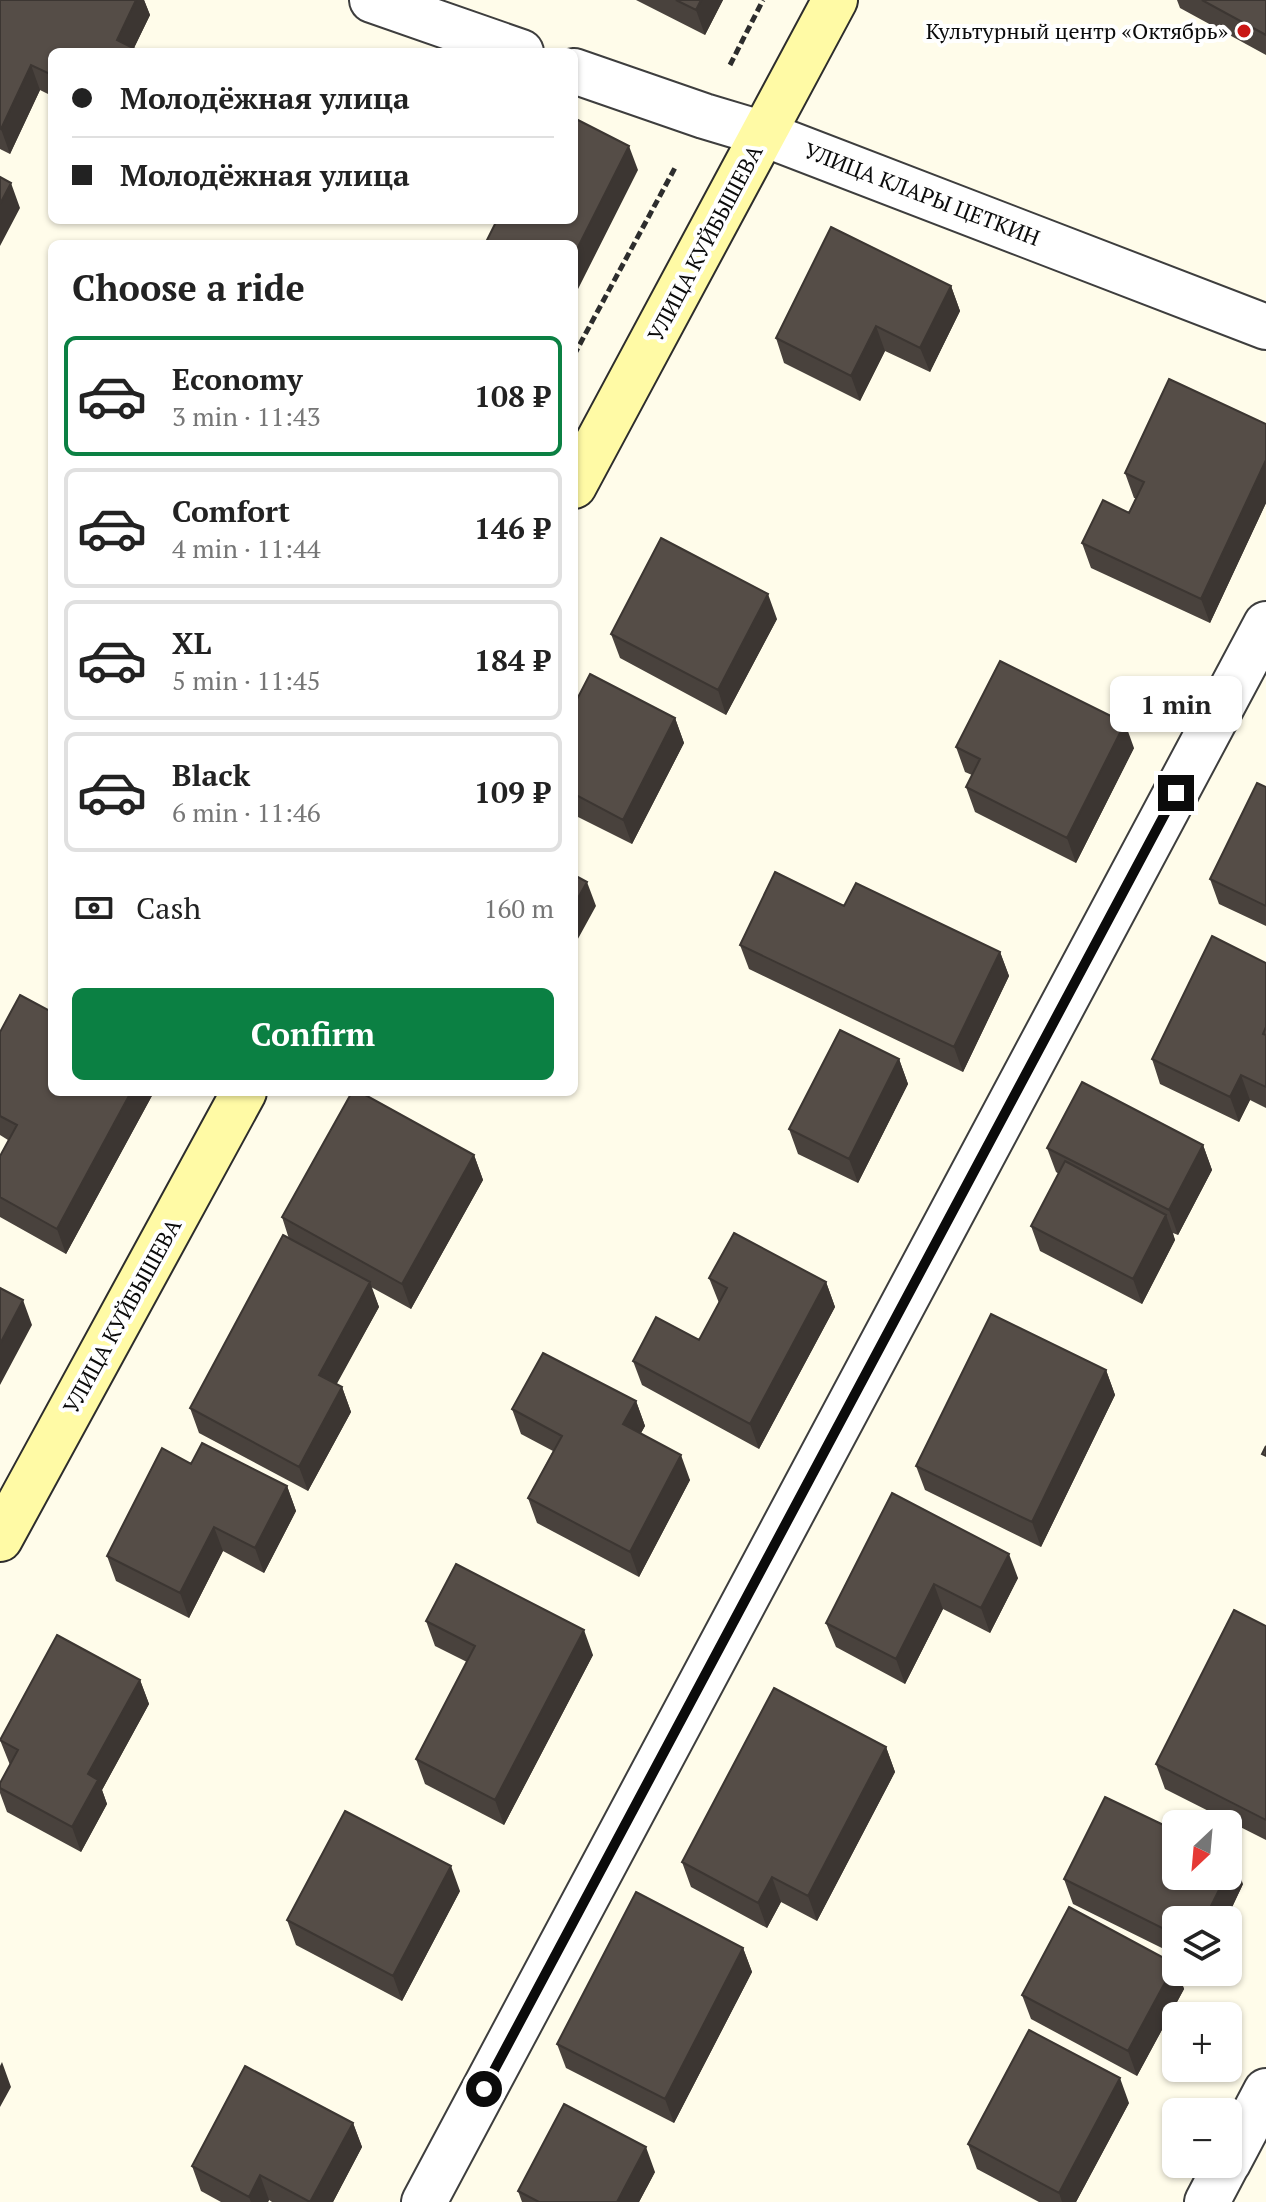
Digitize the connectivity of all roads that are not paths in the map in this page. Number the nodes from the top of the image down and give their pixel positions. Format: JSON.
{"nodes":[{"id":1,"x":372,"y":0,"type":"edge"},
{"id":2,"x":835,"y":0,"type":"edge"},
{"id":3,"x":510,"y":48,"type":"edge"},
{"id":4,"x":578,"y":72,"type":"edge"},
{"id":5,"x":764,"y":134,"type":"junction"},
{"id":6,"x":1266,"y":327,"type":"edge"},
{"id":7,"x":578,"y":479,"type":"edge"},
{"id":8,"x":1266,"y":624,"type":"edge"},
{"id":9,"x":242,"y":1096,"type":"edge"},
{"id":10,"x":0,"y":1539,"type":"edge"},
{"id":11,"x":1262,"y":2107,"type":"edge"},
{"id":12,"x":1242,"y":2140,"type":"edge"},
{"id":13,"x":1220,"y":2178,"type":"edge"},
{"id":14,"x":424,"y":2202,"type":"edge"},
{"id":15,"x":1207,"y":2202,"type":"edge"}],
"edges":[{"from":1,"to":3,"type":"street"},
{"from":2,"to":5,"type":"main road","name":"УЛИЦА КУЙБЫШЕВА"},
{"from":4,"to":5,"type":"street","name":"УЛИЦА КЛАРЫ ЦЕТКИН"},
{"from":5,"to":6,"type":"street","name":"УЛИЦА КЛАРЫ ЦЕТКИН"},
{"from":5,"to":7,"type":"main road","name":"УЛИЦА КУЙБЫШЕВА"},
{"from":8,"to":14,"type":"street"},
{"from":9,"to":10,"type":"main road","name":"УЛИЦА КУЙБЫШЕВА"},
{"from":11,"to":12,"type":"street"},
{"from":13,"to":15,"type":"street"}]}
